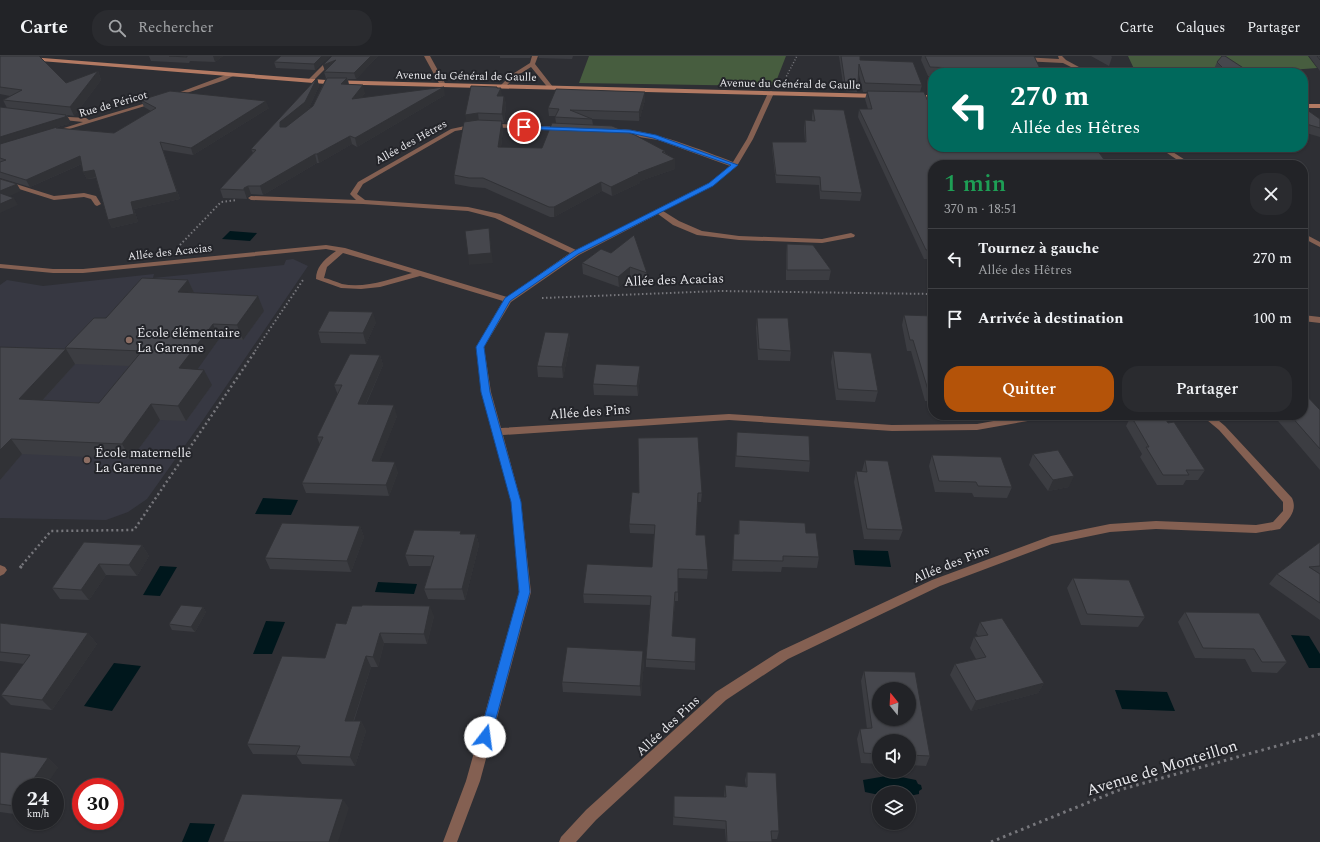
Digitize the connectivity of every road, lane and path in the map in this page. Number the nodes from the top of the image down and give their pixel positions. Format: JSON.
{"nodes":[{"id":1,"x":335,"y":56,"type":"edge"},
{"id":2,"x":427,"y":56,"type":"edge"},
{"id":3,"x":535,"y":56,"type":"edge"},
{"id":4,"x":1059,"y":56,"type":"edge"},
{"id":5,"x":24,"y":58,"type":"edge"},
{"id":6,"x":1016,"y":59,"type":"edge"},
{"id":7,"x":1064,"y":61,"type":"junction"},
{"id":8,"x":532,"y":64,"type":"junction"},
{"id":9,"x":1068,"y":68,"type":"edge"},
{"id":10,"x":1077,"y":68,"type":"edge"},
{"id":11,"x":231,"y":75,"type":"junction"},
{"id":12,"x":310,"y":81,"type":"junction"},
{"id":13,"x":443,"y":85,"type":"junction"},
{"id":14,"x":502,"y":87,"type":"junction"},
{"id":15,"x":551,"y":88,"type":"junction"},
{"id":16,"x":771,"y":93,"type":"junction"},
{"id":17,"x":887,"y":96,"type":"edge"},
{"id":18,"x":910,"y":97,"type":"edge"},
{"id":19,"x":928,"y":97,"type":"edge"},
{"id":20,"x":1308,"y":106,"type":"edge"},
{"id":21,"x":1320,"y":106,"type":"edge"},
{"id":22,"x":45,"y":116,"type":"edge"},
{"id":23,"x":90,"y":120,"type":"junction"},
{"id":24,"x":574,"y":129,"type":"edge"},
{"id":25,"x":606,"y":130,"type":"edge"},
{"id":26,"x":45,"y":135,"type":"edge"},
{"id":27,"x":1169,"y":152,"type":"edge"},
{"id":28,"x":1182,"y":160,"type":"edge"},
{"id":29,"x":735,"y":165,"type":"junction"},
{"id":30,"x":0,"y":181,"type":"edge"},
{"id":31,"x":251,"y":198,"type":"joint"},
{"id":32,"x":362,"y":202,"type":"junction"},
{"id":33,"x":97,"y":204,"type":"dead end"},
{"id":34,"x":658,"y":211,"type":"junction"},
{"id":35,"x":851,"y":235,"type":"dead end"},
{"id":36,"x":1308,"y":238,"type":"edge"},
{"id":37,"x":1320,"y":245,"type":"edge"},
{"id":38,"x":342,"y":250,"type":"junction"},
{"id":39,"x":576,"y":253,"type":"junction"},
{"id":40,"x":162,"y":264,"type":"junction"},
{"id":41,"x":0,"y":266,"type":"edge"},
{"id":42,"x":420,"y":274,"type":"junction"},
{"id":43,"x":303,"y":280,"type":"dead end"},
{"id":44,"x":928,"y":294,"type":"edge"},
{"id":45,"x":508,"y":300,"type":"junction"},
{"id":46,"x":1308,"y":319,"type":"edge"},
{"id":47,"x":1320,"y":320,"type":"edge"},
{"id":48,"x":1017,"y":420,"type":"edge"},
{"id":49,"x":1212,"y":420,"type":"edge"},
{"id":50,"x":496,"y":432,"type":"junction"},
{"id":51,"x":0,"y":570,"type":"edge"},
{"id":52,"x":1320,"y":734,"type":"edge"},
{"id":53,"x":450,"y":842,"type":"edge"},
{"id":54,"x":566,"y":842,"type":"edge"},
{"id":55,"x":991,"y":842,"type":"edge"}],
"edges":[{"from":1,"to":12,"type":"street"},
{"from":2,"to":13,"type":"street"},
{"from":3,"to":8,"type":"street"},
{"from":4,"to":7,"type":"street"},
{"from":5,"to":11,"type":"main road","name":"Avenue du Général de Gaulle"},
{"from":6,"to":7,"type":"street"},
{"from":7,"to":9,"type":"street"},
{"from":7,"to":10,"type":"street"},
{"from":8,"to":14,"type":"street"},
{"from":8,"to":15,"type":"street"},
{"from":11,"to":12,"type":"main road","name":"Avenue du Général de Gaulle"},
{"from":11,"to":23,"type":"street","name":"Rue de Péricot"},
{"from":12,"to":13,"type":"main road","name":"Avenue du Général de Gaulle"},
{"from":13,"to":14,"type":"main road","name":"Avenue du Général de Gaulle"},
{"from":14,"to":15,"type":"main road","name":"Avenue du Général de Gaulle"},
{"from":15,"to":16,"type":"main road","name":"Avenue du Général de Gaulle"},
{"from":16,"to":17,"type":"main road","name":"Avenue du Général de Gaulle"},
{"from":16,"to":29,"type":"street"},
{"from":18,"to":19,"type":"main road"},
{"from":20,"to":21,"type":"main road"},
{"from":22,"to":23,"type":"street"},
{"from":23,"to":26,"type":"street","name":"Rue de Péricot"},
{"from":24,"to":32,"type":"street","name":"Allée des Hêtres"},
{"from":25,"to":29,"type":"street"},
{"from":27,"to":28,"type":"street"},
{"from":29,"to":34,"type":"street"},
{"from":30,"to":33,"type":"street"},
{"from":31,"to":32,"type":"street"},
{"from":31,"to":40,"type":"path"},
{"from":32,"to":39,"type":"street"},
{"from":34,"to":35,"type":"street"},
{"from":34,"to":39,"type":"street"},
{"from":36,"to":37,"type":"street"},
{"from":38,"to":40,"type":"street","name":"Allée des Acacias"},
{"from":38,"to":42,"type":"street","name":"Allée des Acacias"},
{"from":38,"to":42,"type":"street","name":"Allée des Acacias"},
{"from":39,"to":45,"type":"street"},
{"from":40,"to":41,"type":"street","name":"Allée des Acacias"},
{"from":42,"to":45,"type":"street","name":"Allée des Acacias"},
{"from":43,"to":51,"type":"path"},
{"from":44,"to":45,"type":"path","name":"Allée des Acacias"},
{"from":45,"to":50,"type":"street"},
{"from":46,"to":47,"type":"street"},
{"from":48,"to":50,"type":"street","name":"Allée des Pins"},
{"from":49,"to":54,"type":"street","name":"Allée des Pins"},
{"from":50,"to":53,"type":"street"},
{"from":52,"to":55,"type":"path","name":"Avenue de Monteillon"}]}
